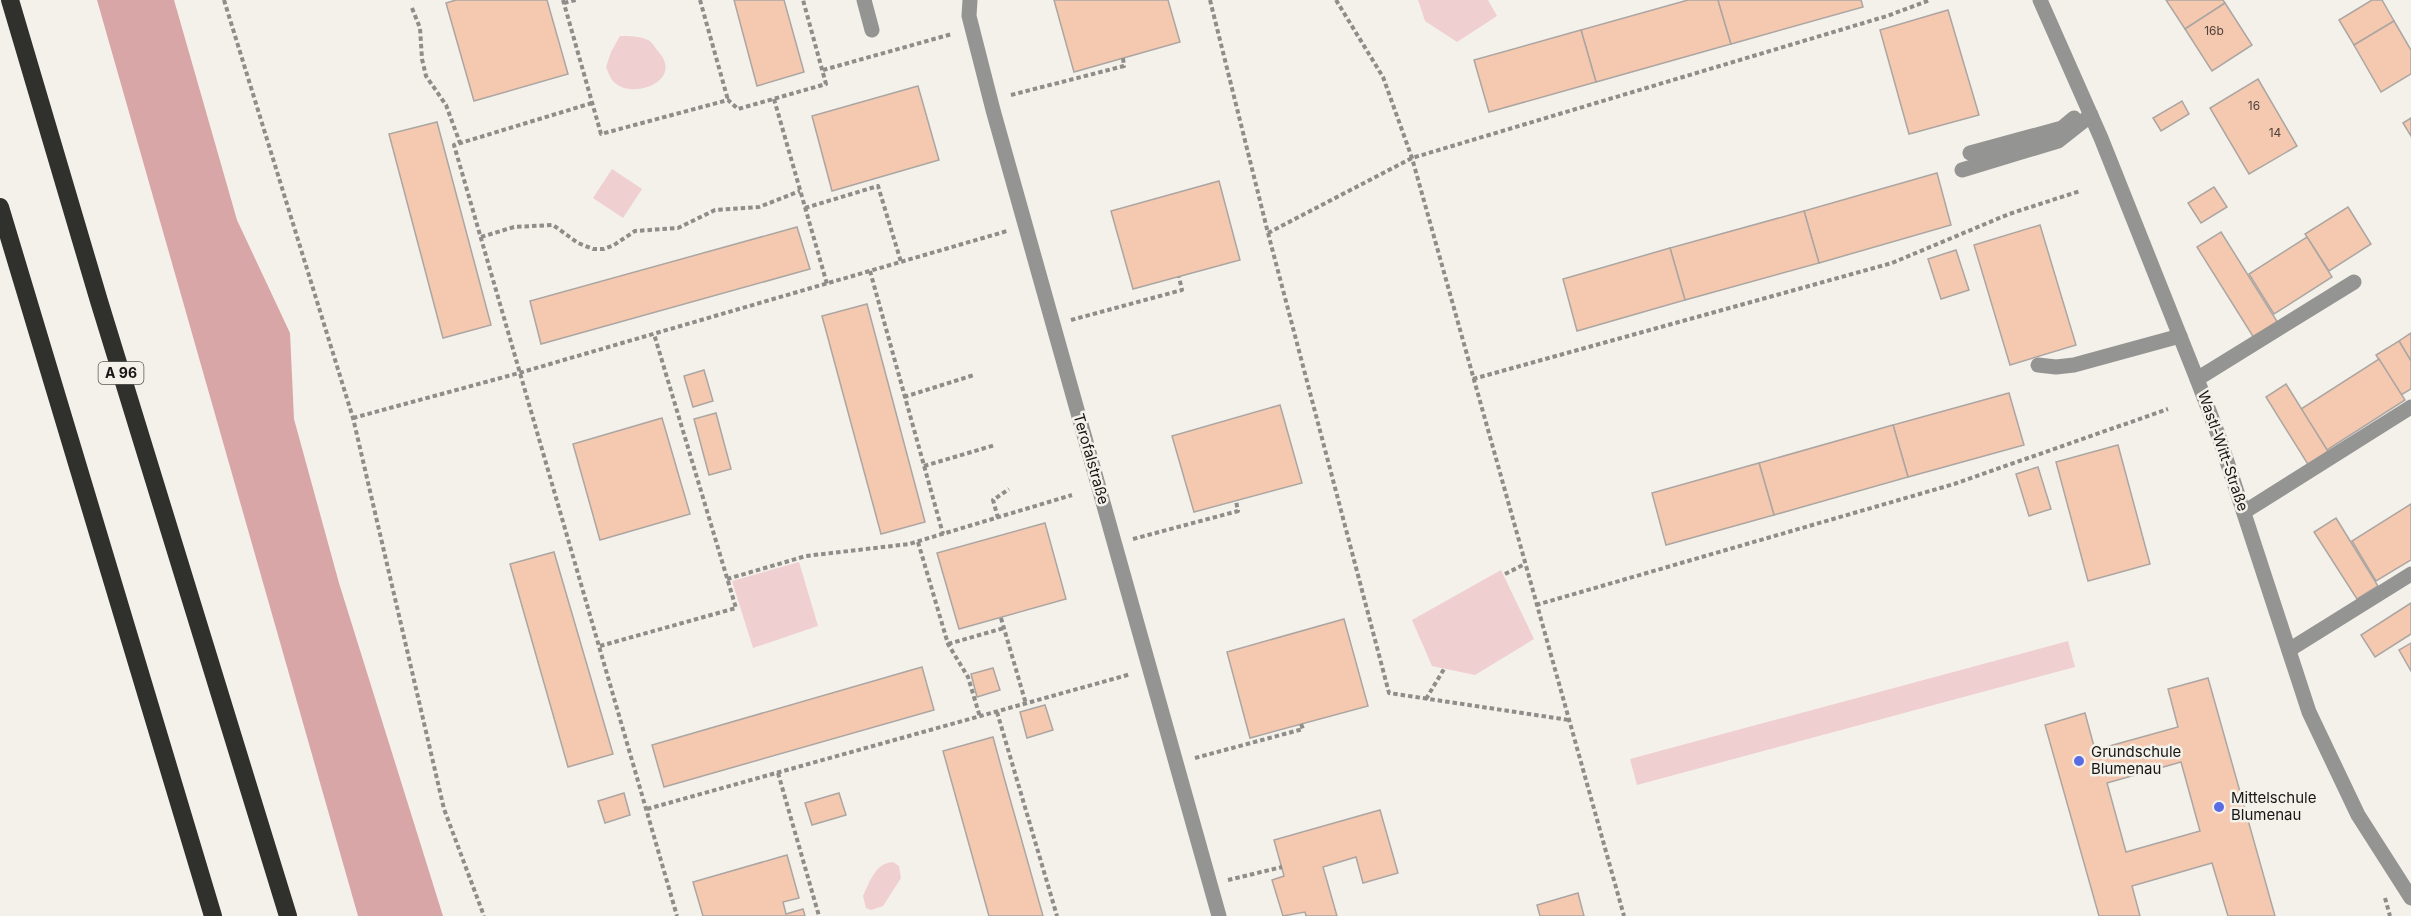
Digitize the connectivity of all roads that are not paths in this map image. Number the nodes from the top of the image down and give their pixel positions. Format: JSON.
{"nodes":[{"id":1,"x":10,"y":0,"type":"edge"},
{"id":2,"x":864,"y":0,"type":"edge"},
{"id":3,"x":969,"y":0,"type":"edge"},
{"id":4,"x":2040,"y":0,"type":"edge"},
{"id":5,"x":872,"y":30,"type":"dead end"},
{"id":6,"x":2089,"y":110,"type":"junction"},
{"id":7,"x":1970,"y":153,"type":"dead end"},
{"id":8,"x":1962,"y":170,"type":"dead end"},
{"id":9,"x":0,"y":207,"type":"edge"},
{"id":10,"x":2354,"y":282,"type":"dead end"},
{"id":11,"x":2180,"y":336,"type":"junction"},
{"id":12,"x":2038,"y":365,"type":"dead end"},
{"id":13,"x":2197,"y":379,"type":"junction"},
{"id":14,"x":2411,"y":407,"type":"edge"},
{"id":15,"x":2244,"y":512,"type":"junction"},
{"id":16,"x":2411,"y":574,"type":"edge"},
{"id":17,"x":2289,"y":650,"type":"junction"},
{"id":18,"x":2411,"y":898,"type":"edge"},
{"id":19,"x":213,"y":916,"type":"edge"},
{"id":20,"x":288,"y":916,"type":"edge"},
{"id":21,"x":1219,"y":916,"type":"edge"}],
"edges":[{"from":1,"to":20,"type":"highway","number":"A 96"},
{"from":2,"to":5,"type":"street"},
{"from":3,"to":21,"type":"street","name":"Terofalstraße"},
{"from":4,"to":6,"type":"street","name":"Wastl-Witt-Straße"},
{"from":6,"to":7,"type":"street"},
{"from":6,"to":8,"type":"street"},
{"from":6,"to":11,"type":"street","name":"Wastl-Witt-Straße"},
{"from":9,"to":19,"type":"highway"},
{"from":10,"to":13,"type":"street"},
{"from":11,"to":12,"type":"street"},
{"from":11,"to":13,"type":"street","name":"Wastl-Witt-Straße"},
{"from":13,"to":15,"type":"street","name":"Wastl-Witt-Straße"},
{"from":14,"to":15,"type":"street"},
{"from":15,"to":17,"type":"street","name":"Wastl-Witt-Straße"},
{"from":16,"to":17,"type":"street"},
{"from":17,"to":18,"type":"street","name":"Wastl-Witt-Straße"}]}
